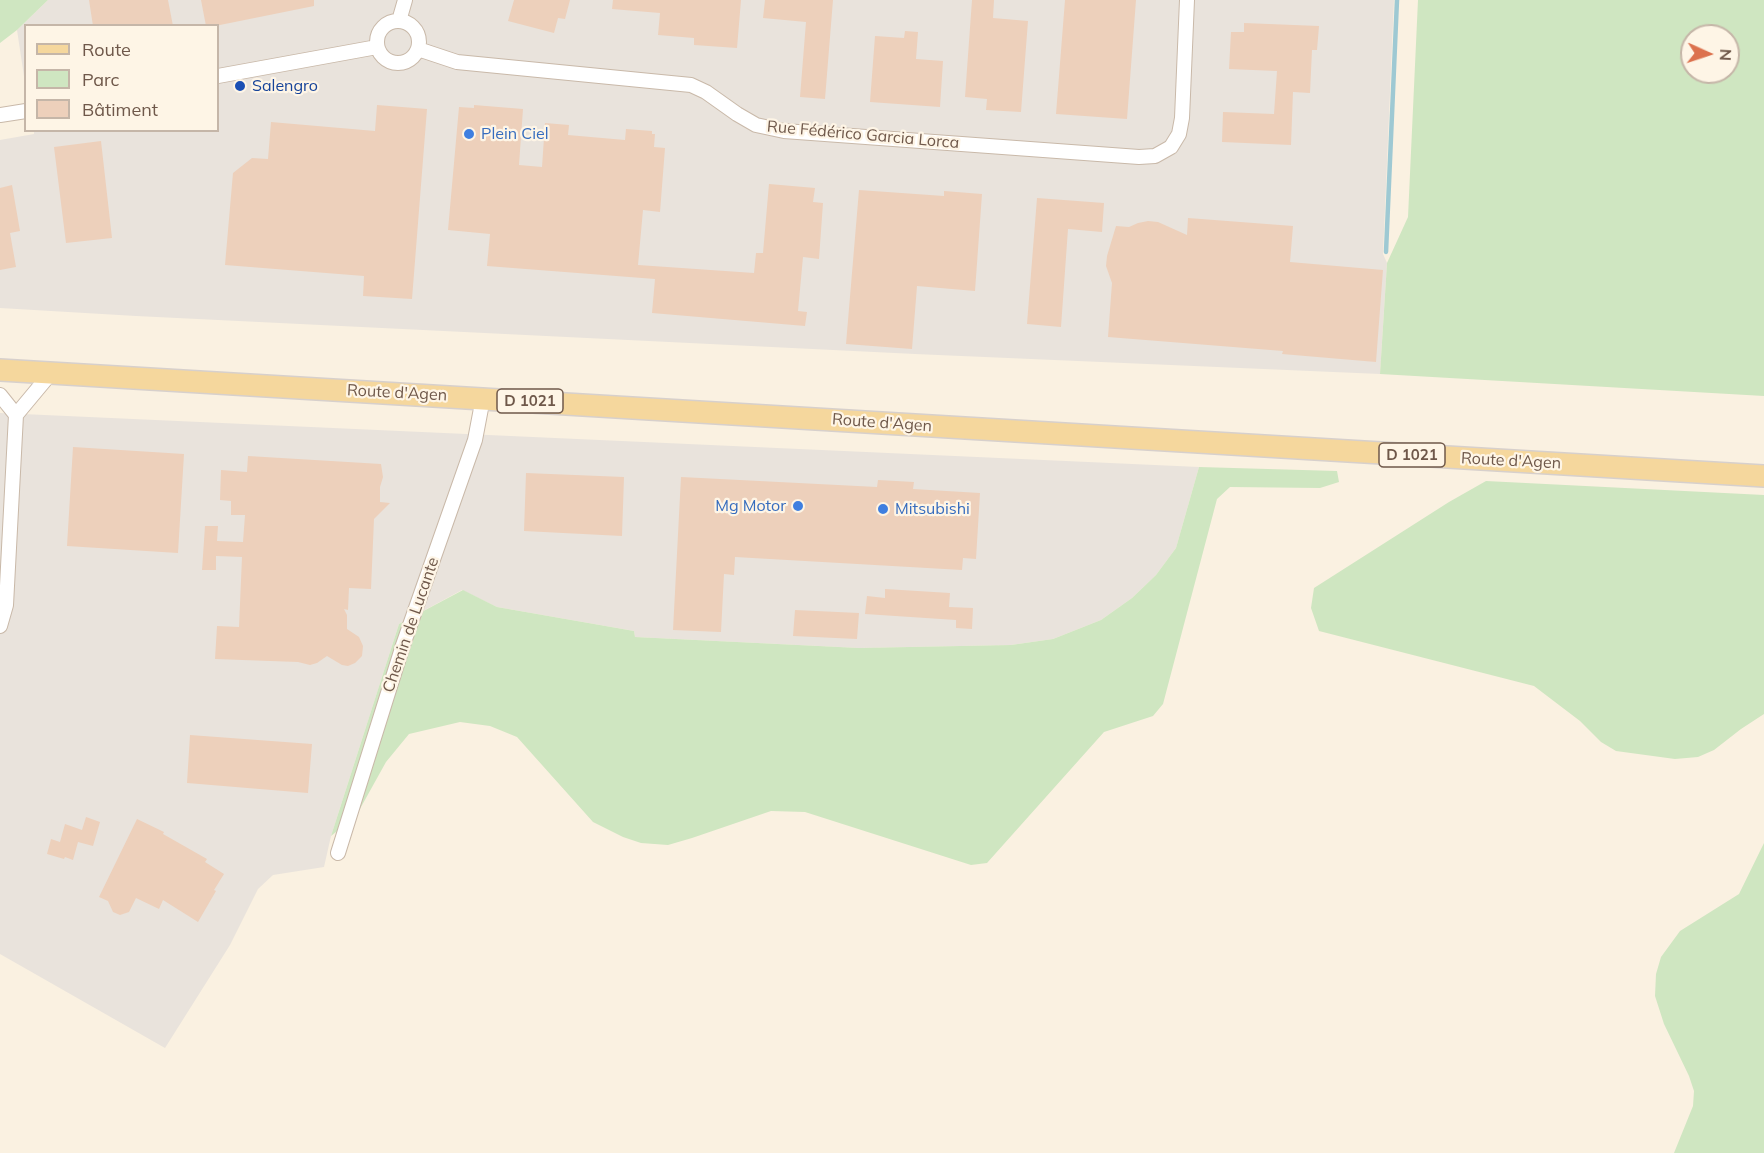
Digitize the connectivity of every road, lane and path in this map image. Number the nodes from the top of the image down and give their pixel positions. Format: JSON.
{"nodes":[{"id":1,"x":405,"y":0,"type":"edge"},
{"id":2,"x":1187,"y":0,"type":"edge"},
{"id":3,"x":399,"y":21,"type":"junction"},
{"id":4,"x":377,"y":47,"type":"junction"},
{"id":5,"x":418,"y":49,"type":"junction"},
{"id":6,"x":219,"y":76,"type":"edge"},
{"id":7,"x":24,"y":111,"type":"edge"},
{"id":8,"x":0,"y":115,"type":"edge"},
{"id":9,"x":0,"y":370,"type":"edge"},
{"id":10,"x":51,"y":373,"type":"junction"},
{"id":11,"x":0,"y":395,"type":"edge"},
{"id":12,"x":483,"y":398,"type":"junction"},
{"id":13,"x":16,"y":416,"type":"junction"},
{"id":14,"x":1764,"y":476,"type":"edge"},
{"id":15,"x":0,"y":626,"type":"edge"},
{"id":16,"x":338,"y":853,"type":"dead end"}],
"edges":[{"from":1,"to":3,"type":"street"},
{"from":2,"to":5,"type":"street","name":"Rue Fédérico Garcia Lorca"},
{"from":3,"to":4,"type":"street"},
{"from":3,"to":5,"type":"street"},
{"from":4,"to":5,"type":"street"},
{"from":4,"to":6,"type":"street"},
{"from":7,"to":8,"type":"street"},
{"from":9,"to":10,"type":"main road","name":"Route d'Agen","number":"D 1021"},
{"from":10,"to":12,"type":"main road","name":"Route d'Agen","number":"D 1021"},
{"from":10,"to":13,"type":"street"},
{"from":11,"to":13,"type":"street"},
{"from":12,"to":14,"type":"main road","name":"Route d'Agen","number":"D 1021"},
{"from":12,"to":16,"type":"street","name":"Chemin de Lucante"},
{"from":13,"to":15,"type":"street"}]}
